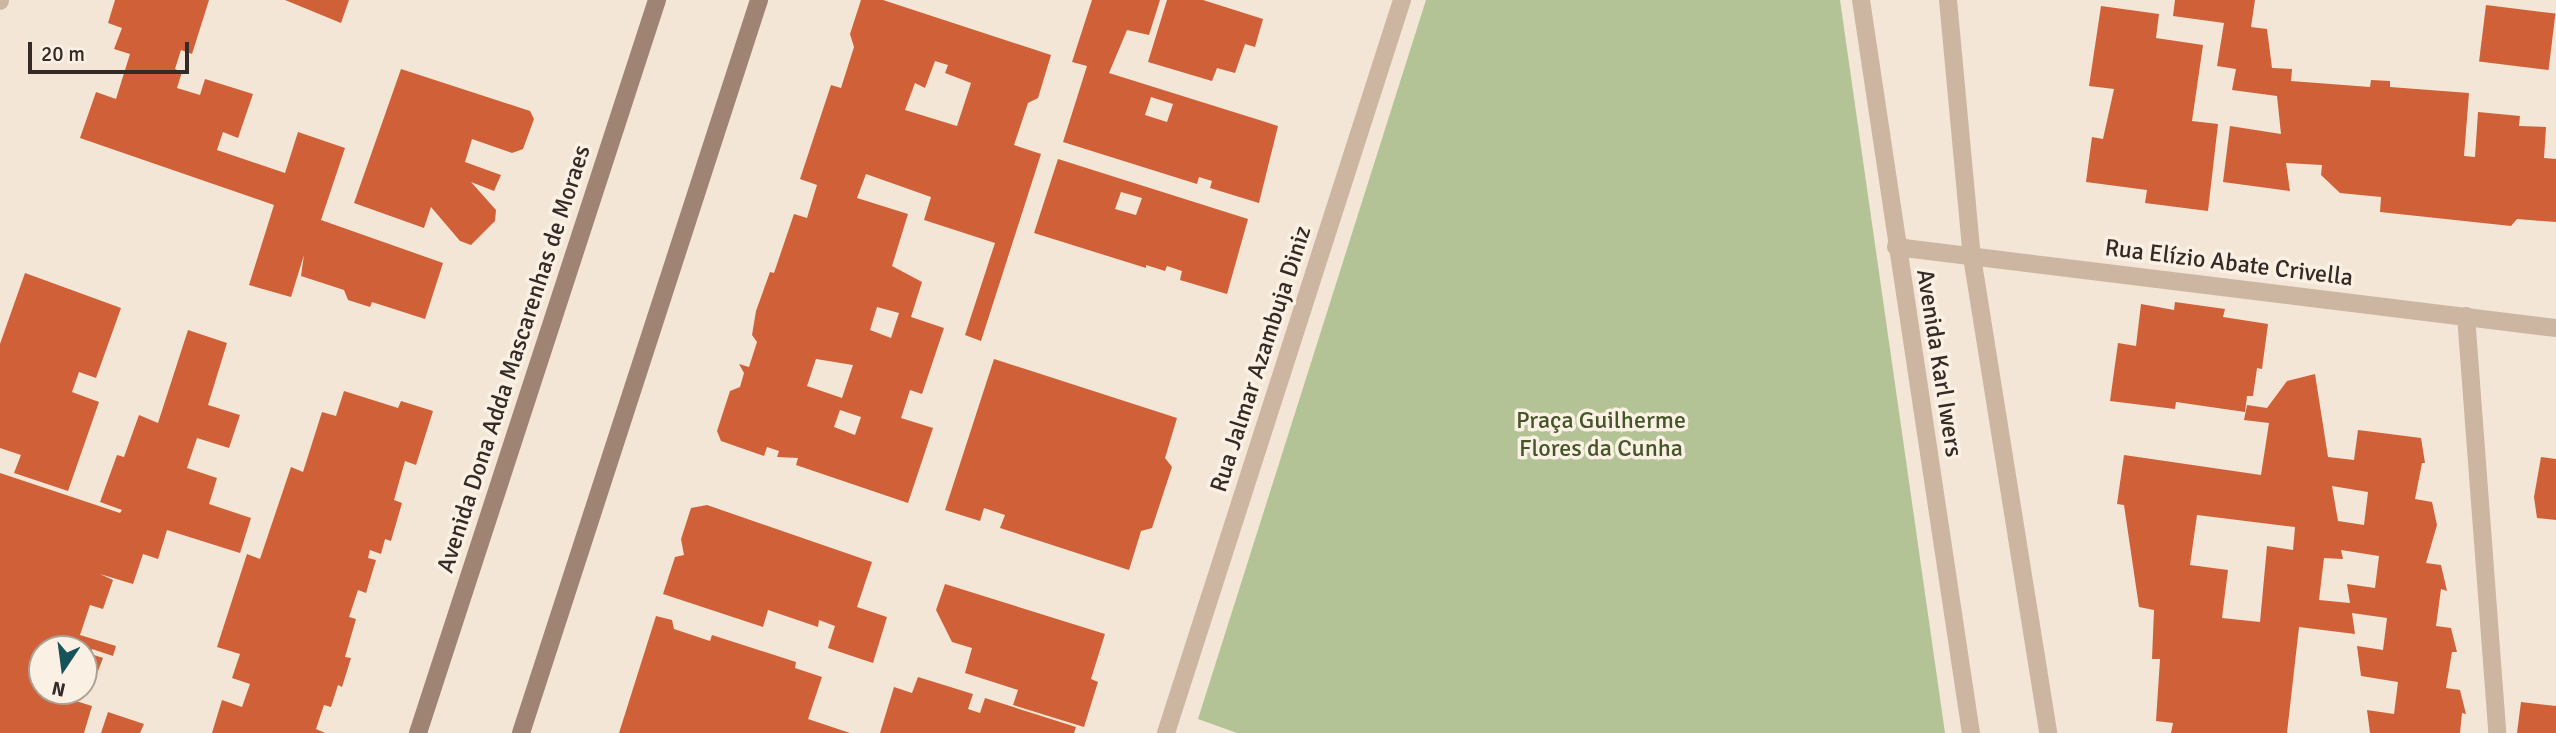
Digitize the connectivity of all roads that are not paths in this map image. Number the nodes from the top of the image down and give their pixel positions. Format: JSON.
{"nodes":[{"id":1,"x":657,"y":0,"type":"edge"},
{"id":2,"x":759,"y":0,"type":"edge"},
{"id":3,"x":1402,"y":0,"type":"edge"},
{"id":4,"x":1861,"y":0,"type":"edge"},
{"id":5,"x":1948,"y":0,"type":"edge"},
{"id":6,"x":1896,"y":247,"type":"junction"},
{"id":7,"x":1972,"y":257,"type":"junction"},
{"id":8,"x":2466,"y":317,"type":"junction"},
{"id":9,"x":2556,"y":328,"type":"edge"},
{"id":10,"x":418,"y":733,"type":"edge"},
{"id":11,"x":521,"y":733,"type":"edge"},
{"id":12,"x":1166,"y":733,"type":"edge"},
{"id":13,"x":1971,"y":733,"type":"edge"},
{"id":14,"x":2048,"y":733,"type":"edge"},
{"id":15,"x":2497,"y":733,"type":"edge"}],
"edges":[{"from":1,"to":10,"type":"main road","name":"Avenida Dona Adda Mascarenhas de Moraes"},
{"from":2,"to":11,"type":"main road"},
{"from":3,"to":12,"type":"street","name":"Rua Jalmar Azambuja Diniz"},
{"from":4,"to":6,"type":"street","name":"Avenida Karl Iwers"},
{"from":5,"to":7,"type":"street","name":"Avenida Karl Iwers"},
{"from":6,"to":7,"type":"street","name":"Rua Elízio Abate Crivella"},
{"from":6,"to":13,"type":"street","name":"Avenida Karl Iwers"},
{"from":7,"to":8,"type":"street","name":"Rua Elízio Abate Crivella"},
{"from":7,"to":14,"type":"street","name":"Avenida Karl Iwers"},
{"from":8,"to":9,"type":"street","name":"Rua Elízio Abate Crivella"},
{"from":8,"to":15,"type":"street"}]}
